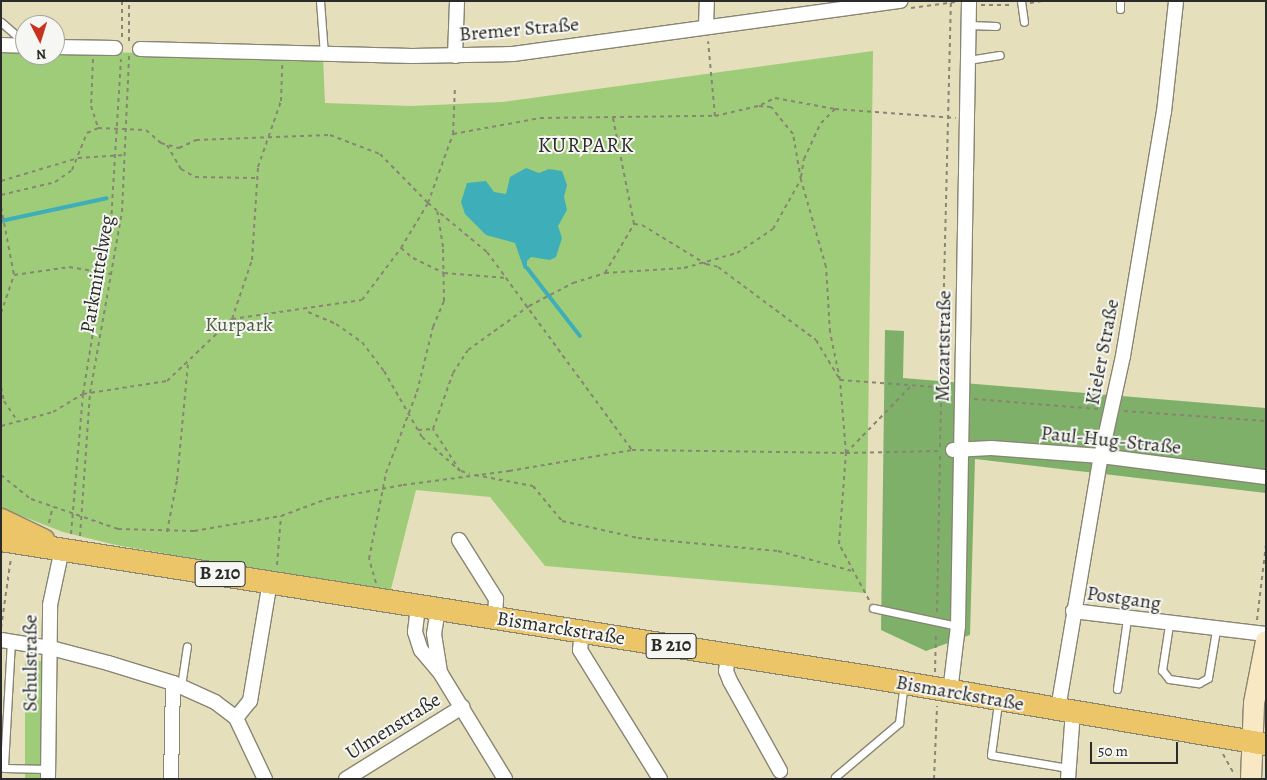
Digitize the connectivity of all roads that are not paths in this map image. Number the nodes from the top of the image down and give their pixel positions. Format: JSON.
{"nodes":[{"id":1,"x":320,"y":1,"type":"edge"},
{"id":2,"x":457,"y":1,"type":"edge"},
{"id":3,"x":708,"y":1,"type":"edge"},
{"id":4,"x":900,"y":1,"type":"edge"},
{"id":5,"x":969,"y":1,"type":"edge"},
{"id":6,"x":1021,"y":1,"type":"edge"},
{"id":7,"x":1176,"y":1,"type":"edge"},
{"id":8,"x":1,"y":22,"type":"edge"},
{"id":9,"x":1024,"y":22,"type":"dead end"},
{"id":10,"x":969,"y":25,"type":"junction"},
{"id":11,"x":706,"y":26,"type":"junction"},
{"id":12,"x":996,"y":26,"type":"dead end"},
{"id":13,"x":15,"y":35,"type":"edge"},
{"id":14,"x":1,"y":45,"type":"edge"},
{"id":15,"x":15,"y":45,"type":"edge"},
{"id":16,"x":65,"y":47,"type":"edge"},
{"id":17,"x":119,"y":48,"type":"road end"},
{"id":18,"x":140,"y":49,"type":"dead end"},
{"id":19,"x":324,"y":54,"type":"junction"},
{"id":20,"x":1000,"y":55,"type":"dead end"},
{"id":21,"x":455,"y":56,"type":"junction"},
{"id":22,"x":968,"y":60,"type":"junction"},
{"id":23,"x":951,"y":450,"type":"junction"},
{"id":24,"x":1101,"y":456,"type":"junction"},
{"id":25,"x":1266,"y":477,"type":"edge"},
{"id":26,"x":1,"y":520,"type":"edge"},
{"id":27,"x":459,"y":540,"type":"dead end"},
{"id":28,"x":7,"y":541,"type":"edge"},
{"id":29,"x":70,"y":550,"type":"junction"},
{"id":30,"x":273,"y":582,"type":"junction"},
{"id":31,"x":428,"y":608,"type":"junction"},
{"id":32,"x":873,"y":608,"type":"road end"},
{"id":33,"x":1073,"y":611,"type":"junction"},
{"id":34,"x":495,"y":617,"type":"junction"},
{"id":35,"x":1127,"y":619,"type":"junction"},
{"id":36,"x":1169,"y":625,"type":"junction"},
{"id":37,"x":958,"y":626,"type":"junction"},
{"id":38,"x":1216,"y":630,"type":"junction"},
{"id":39,"x":582,"y":632,"type":"junction"},
{"id":40,"x":1266,"y":634,"type":"edge"},
{"id":41,"x":6,"y":640,"type":"edge"},
{"id":42,"x":1266,"y":641,"type":"edge"},
{"id":43,"x":187,"y":646,"type":"dead end"},
{"id":44,"x":51,"y":648,"type":"junction"},
{"id":45,"x":729,"y":655,"type":"junction"},
{"id":46,"x":441,"y":674,"type":"junction"},
{"id":47,"x":904,"y":683,"type":"junction"},
{"id":48,"x":177,"y":684,"type":"junction"},
{"id":49,"x":944,"y":685,"type":"junction"},
{"id":50,"x":1117,"y":689,"type":"dead end"},
{"id":51,"x":1266,"y":694,"type":"edge"},
{"id":52,"x":999,"y":700,"type":"junction"},
{"id":53,"x":462,"y":707,"type":"junction"},
{"id":54,"x":1065,"y":710,"type":"junction"},
{"id":55,"x":236,"y":718,"type":"junction"},
{"id":56,"x":1260,"y":743,"type":"edge"},
{"id":57,"x":780,"y":771,"type":"dead end"},
{"id":58,"x":1068,"y":773,"type":"edge"},
{"id":59,"x":48,"y":774,"type":"edge"},
{"id":60,"x":835,"y":777,"type":"dead end"},
{"id":61,"x":351,"y":778,"type":"edge"},
{"id":62,"x":171,"y":779,"type":"edge"},
{"id":63,"x":265,"y":779,"type":"edge"},
{"id":64,"x":505,"y":779,"type":"edge"},
{"id":65,"x":660,"y":779,"type":"edge"},
{"id":66,"x":1251,"y":779,"type":"edge"}],
"edges":[{"from":1,"to":19,"type":"lane"},
{"from":2,"to":21,"type":"street"},
{"from":3,"to":11,"type":"street"},
{"from":4,"to":11,"type":"street","name":"Bremer Straße"},
{"from":5,"to":10,"type":"street","name":"Mozartstraße"},
{"from":6,"to":9,"type":"lane"},
{"from":7,"to":24,"type":"street","name":"Kieler Straße"},
{"from":8,"to":13,"type":"lane"},
{"from":10,"to":12,"type":"lane"},
{"from":10,"to":22,"type":"street","name":"Mozartstraße"},
{"from":11,"to":21,"type":"street","name":"Bremer Straße"},
{"from":14,"to":15,"type":"street"},
{"from":16,"to":17,"type":"street"},
{"from":18,"to":19,"type":"street","name":"Bremer Straße"},
{"from":19,"to":21,"type":"street","name":"Bremer Straße"},
{"from":20,"to":22,"type":"lane"},
{"from":22,"to":23,"type":"street","name":"Mozartstraße"},
{"from":23,"to":24,"type":"street","name":"Paul-Hug-Straße"},
{"from":23,"to":37,"type":"street","name":"Mozartstraße"},
{"from":24,"to":25,"type":"street","name":"Paul-Hug-Straße"},
{"from":24,"to":33,"type":"street","name":"Kieler Straße"},
{"from":26,"to":29,"type":"main road","name":"Bismarckstraße","number":"B 210"},
{"from":27,"to":34,"type":"street"},
{"from":28,"to":29,"type":"main road","name":"Bismarckstraße","number":"B 210"},
{"from":29,"to":30,"type":"main road","name":"Bismarckstraße","number":"B 210"},
{"from":29,"to":44,"type":"street","name":"Schulstraße"},
{"from":30,"to":31,"type":"main road","name":"Bismarckstraße","number":"B 210"},
{"from":30,"to":55,"type":"street"},
{"from":31,"to":34,"type":"main road","name":"Bismarckstraße","number":"B 210"},
{"from":31,"to":46,"type":"street"},
{"from":31,"to":46,"type":"street"},
{"from":32,"to":37,"type":"lane"},
{"from":33,"to":35,"type":"street","name":"Postgang"},
{"from":33,"to":54,"type":"street","name":"Kieler Straße"},
{"from":34,"to":39,"type":"main road","name":"Bismarckstraße","number":"B 210"},
{"from":35,"to":36,"type":"street","name":"Postgang"},
{"from":35,"to":50,"type":"lane"},
{"from":36,"to":38,"type":"street","name":"Postgang"},
{"from":36,"to":38,"type":"lane","name":"Postgang"},
{"from":37,"to":49,"type":"street","name":"Mozartstraße"},
{"from":38,"to":40,"type":"street","name":"Postgang"},
{"from":39,"to":45,"type":"main road","name":"Bismarckstraße","number":"B 210"},
{"from":39,"to":65,"type":"street"},
{"from":41,"to":44,"type":"street"},
{"from":41,"to":59,"type":"lane"},
{"from":42,"to":56,"type":"main road"},
{"from":43,"to":48,"type":"lane"},
{"from":44,"to":48,"type":"street"},
{"from":44,"to":59,"type":"street","name":"Schulstraße"},
{"from":45,"to":47,"type":"main road","name":"Bismarckstraße","number":"B 210"},
{"from":45,"to":57,"type":"street"},
{"from":46,"to":53,"type":"street"},
{"from":47,"to":49,"type":"main road","name":"Bismarckstraße","number":"B 210"},
{"from":47,"to":60,"type":"lane"},
{"from":48,"to":55,"type":"street"},
{"from":48,"to":62,"type":"street"},
{"from":49,"to":52,"type":"main road","name":"Bismarckstraße","number":"B 210"},
{"from":51,"to":56,"type":"main road"},
{"from":52,"to":54,"type":"main road","name":"Bismarckstraße","number":"B 210"},
{"from":52,"to":58,"type":"lane"},
{"from":53,"to":61,"type":"street","name":"Ulmenstraße"},
{"from":53,"to":64,"type":"street"},
{"from":54,"to":56,"type":"main road","name":"Bismarckstraße","number":"B 210"},
{"from":54,"to":58,"type":"street","name":"Kieler Straße"},
{"from":55,"to":63,"type":"street"},
{"from":56,"to":66,"type":"main road"}]}
